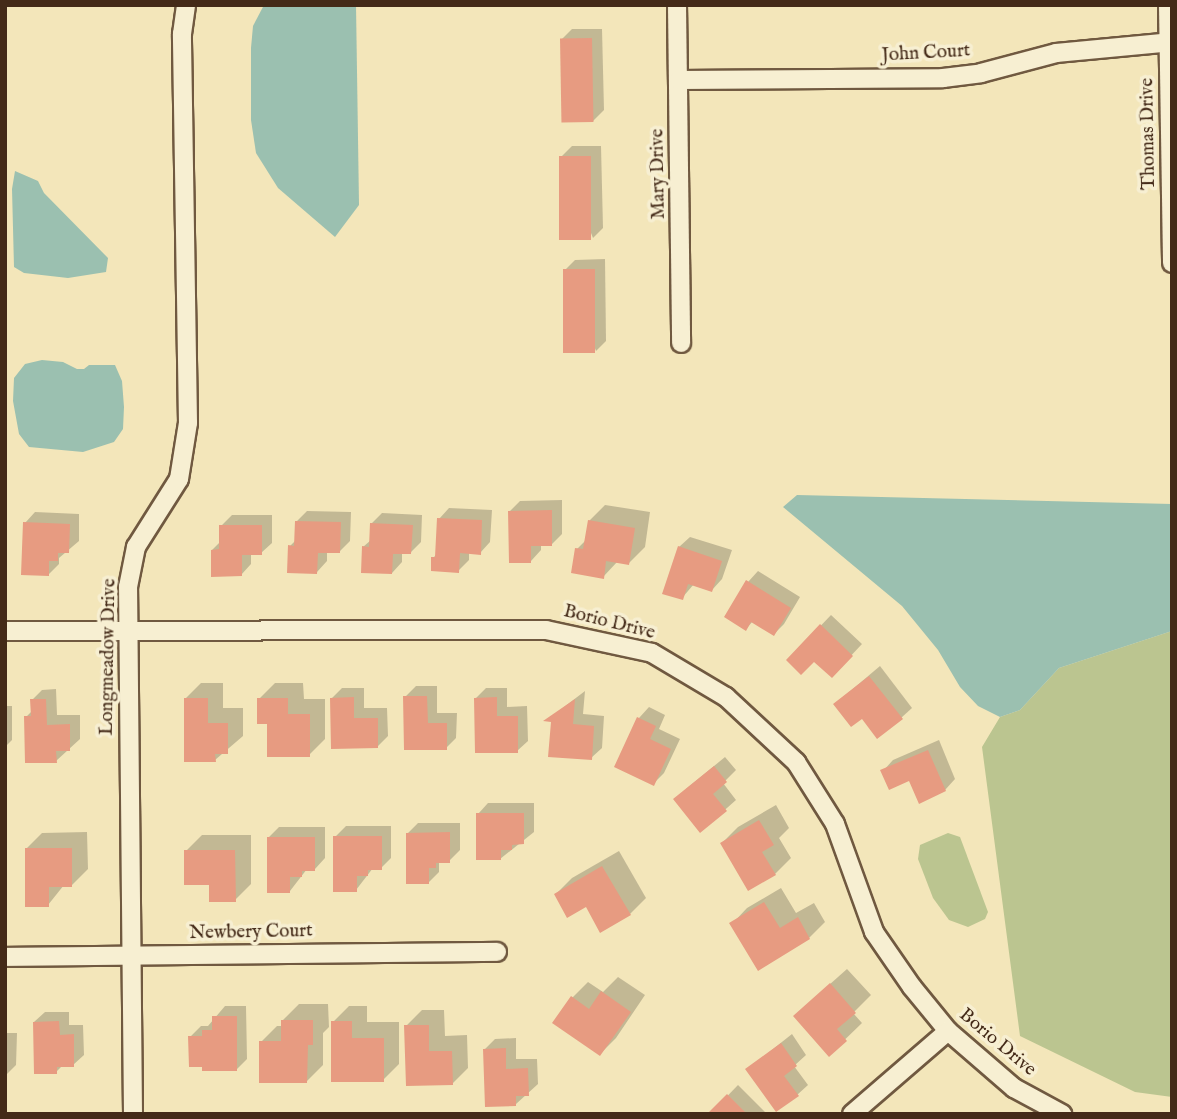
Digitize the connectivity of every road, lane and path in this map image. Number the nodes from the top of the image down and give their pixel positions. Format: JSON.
{"nodes":[{"id":1,"x":186,"y":5,"type":"edge"},
{"id":2,"x":677,"y":5,"type":"edge"},
{"id":3,"x":1168,"y":5,"type":"edge"},
{"id":4,"x":1170,"y":42,"type":"edge"},
{"id":5,"x":679,"y":80,"type":"junction"},
{"id":6,"x":1172,"y":263,"type":"edge"},
{"id":7,"x":681,"y":343,"type":"dead end"},
{"id":8,"x":127,"y":630,"type":"junction"},
{"id":9,"x":5,"y":631,"type":"edge"},
{"id":10,"x":497,"y":951,"type":"dead end"},
{"id":11,"x":131,"y":955,"type":"junction"},
{"id":12,"x":5,"y":957,"type":"edge"},
{"id":13,"x":948,"y":1031,"type":"junction"},
{"id":14,"x":133,"y":1114,"type":"edge"},
{"id":15,"x":852,"y":1114,"type":"edge"},
{"id":16,"x":1062,"y":1114,"type":"edge"}],
"edges":[{"from":1,"to":8,"type":"street","name":"Longmeadow Drive"},
{"from":2,"to":5,"type":"street","name":"Mary Drive"},
{"from":3,"to":4,"type":"street","name":"Thomas Drive"},
{"from":4,"to":5,"type":"street","name":"John Court"},
{"from":4,"to":6,"type":"street","name":"Thomas Drive"},
{"from":5,"to":7,"type":"street","name":"Mary Drive"},
{"from":8,"to":9,"type":"street","name":"Borio Drive"},
{"from":8,"to":11,"type":"street","name":"Longmeadow Drive"},
{"from":8,"to":13,"type":"street","name":"Borio Drive"},
{"from":10,"to":11,"type":"street","name":"Newbery Court"},
{"from":11,"to":12,"type":"street","name":"Newbery Court"},
{"from":11,"to":14,"type":"street","name":"Longmeadow Drive"},
{"from":13,"to":15,"type":"street"},
{"from":13,"to":16,"type":"street","name":"Borio Drive"}]}
